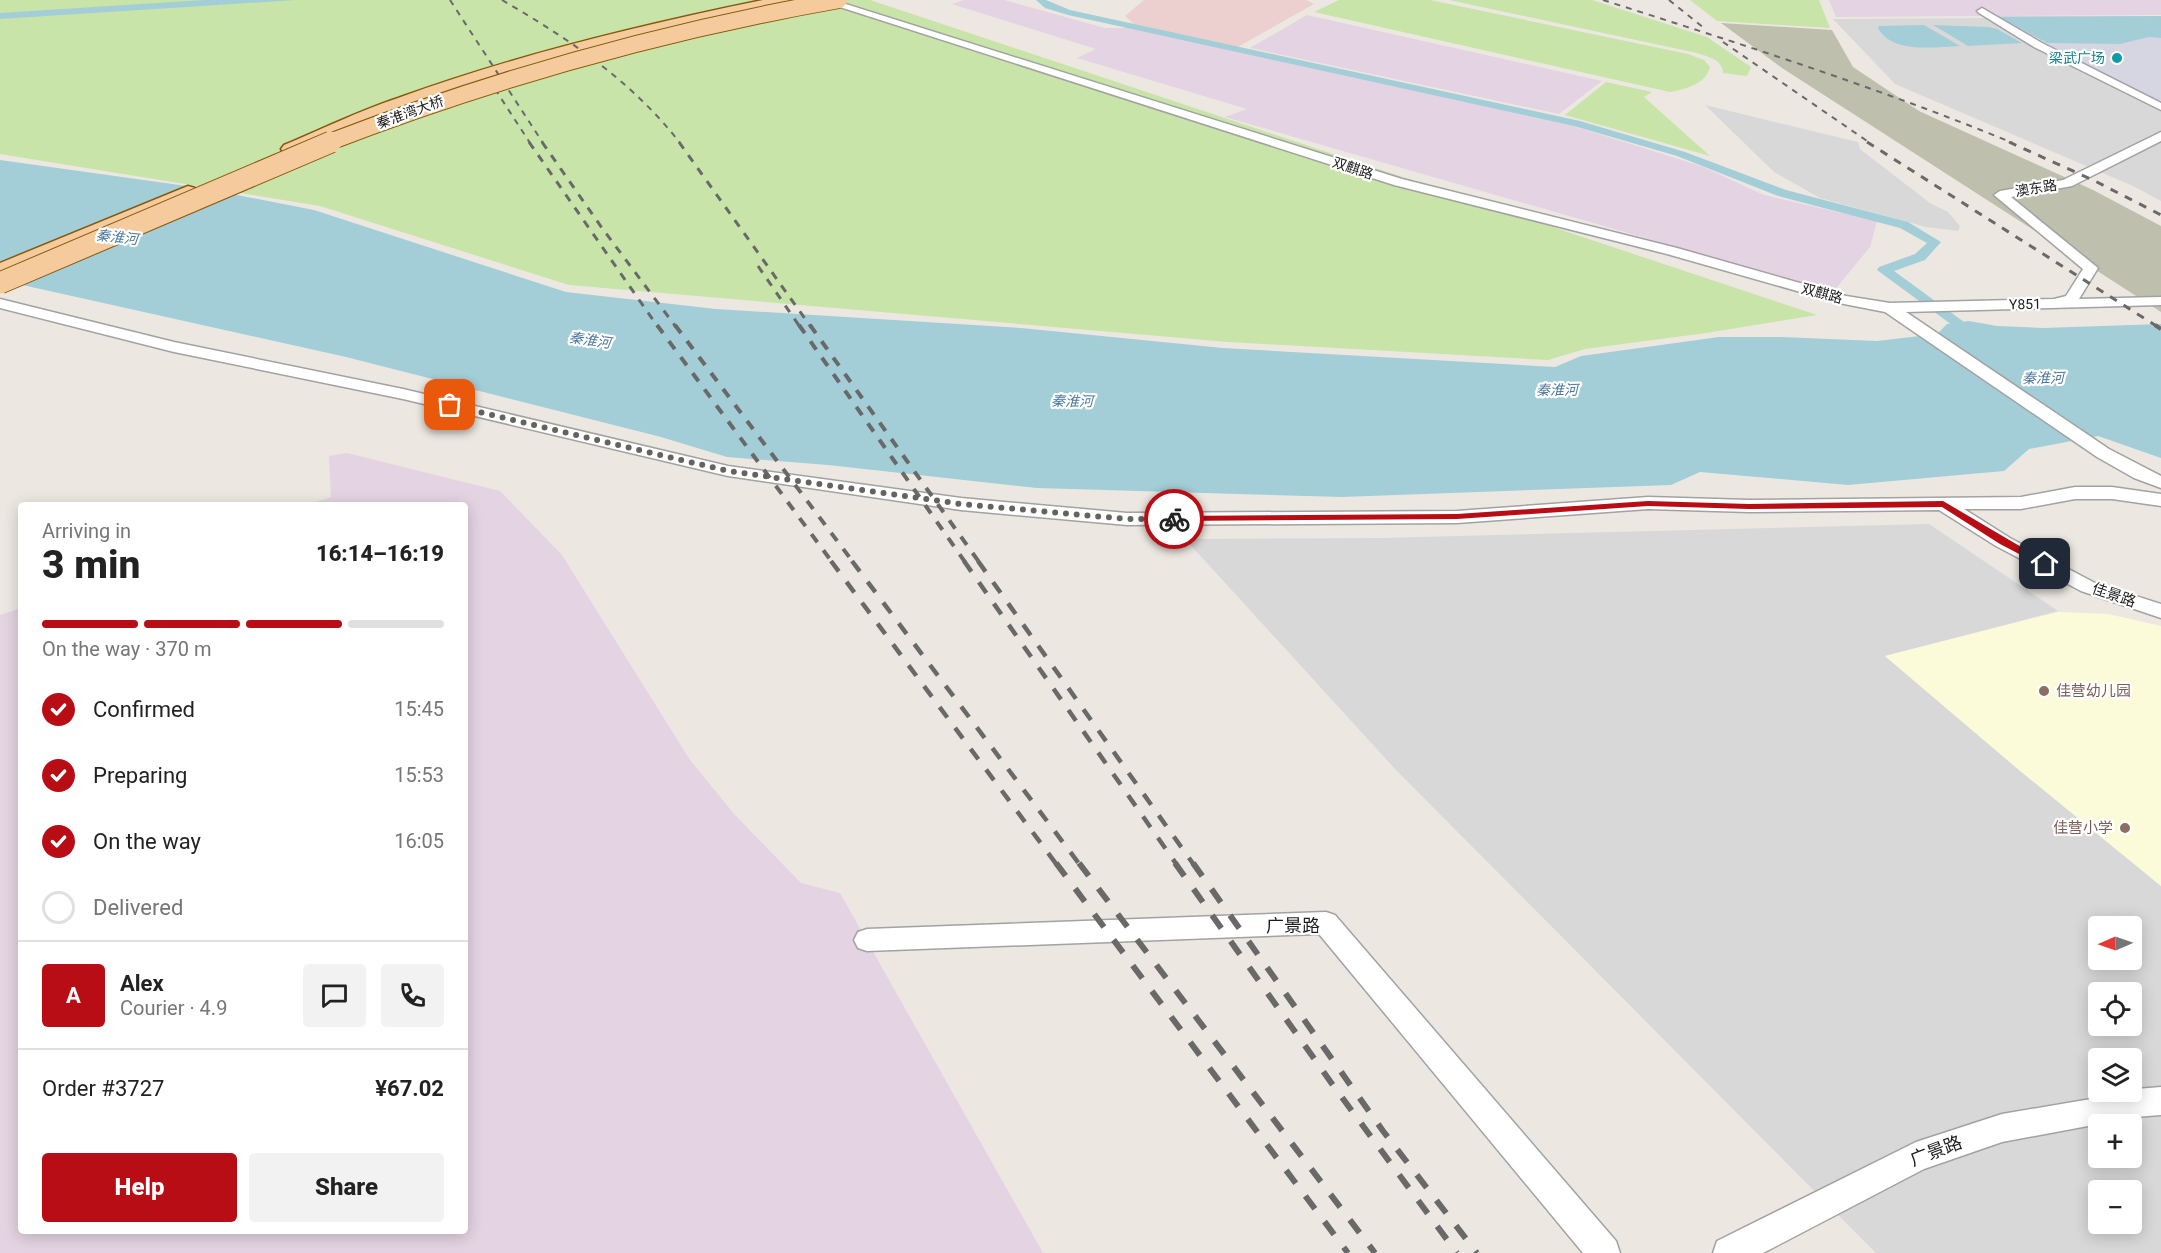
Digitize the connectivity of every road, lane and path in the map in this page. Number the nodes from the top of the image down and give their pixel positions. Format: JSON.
{"nodes":[{"id":1,"x":785,"y":0,"type":"edge"},
{"id":2,"x":823,"y":0,"type":"edge"},
{"id":3,"x":839,"y":0,"type":"edge"},
{"id":4,"x":1982,"y":10,"type":"dead end"},
{"id":5,"x":2161,"y":108,"type":"edge"},
{"id":6,"x":2161,"y":136,"type":"edge"},
{"id":7,"x":0,"y":271,"type":"edge"},
{"id":8,"x":0,"y":284,"type":"edge"},
{"id":9,"x":2161,"y":301,"type":"edge"},
{"id":10,"x":0,"y":303,"type":"edge"},
{"id":11,"x":2054,"y":303,"type":"junction"},
{"id":12,"x":1890,"y":308,"type":"junction"},
{"id":13,"x":2161,"y":483,"type":"edge"},
{"id":14,"x":2161,"y":500,"type":"edge"},
{"id":15,"x":1943,"y":504,"type":"junction"},
{"id":16,"x":2161,"y":611,"type":"edge"},
{"id":17,"x":867,"y":940,"type":"dead end"},
{"id":18,"x":2161,"y":1101,"type":"edge"},
{"id":19,"x":1604,"y":1253,"type":"edge"},
{"id":20,"x":1729,"y":1253,"type":"edge"}],
"edges":[{"from":1,"to":7,"type":"main road","name":"秦淮湾大桥"},
{"from":2,"to":12,"type":"street","name":"双麒路"},
{"from":3,"to":8,"type":"main road","name":"秦淮湾大桥","bridge":true},
{"from":4,"to":5,"type":"street"},
{"from":6,"to":11,"type":"street","name":"澳东路"},
{"from":9,"to":11,"type":"street","name":"Y851"},
{"from":10,"to":15,"type":"street"},
{"from":11,"to":12,"type":"street","name":"Y851"},
{"from":12,"to":13,"type":"street"},
{"from":14,"to":15,"type":"street"},
{"from":15,"to":16,"type":"street","name":"佳景路"},
{"from":17,"to":19,"type":"street","name":"广景路"},
{"from":18,"to":20,"type":"street","name":"广景路"}]}
